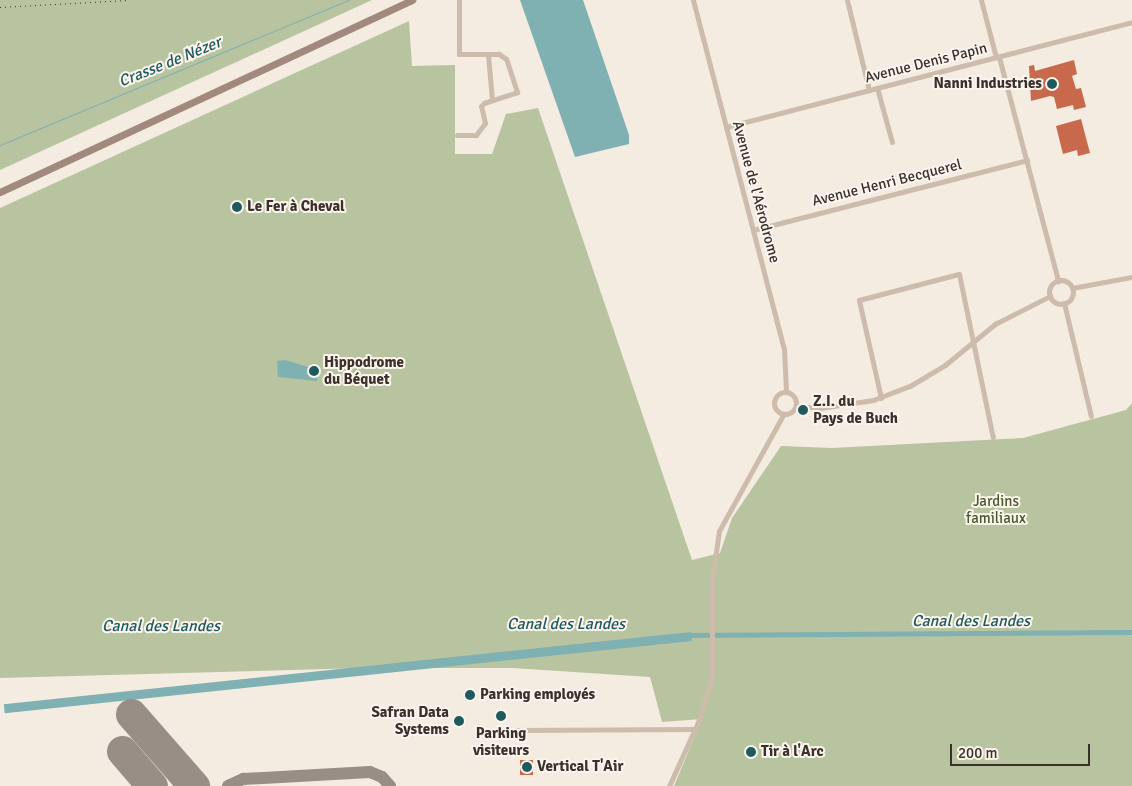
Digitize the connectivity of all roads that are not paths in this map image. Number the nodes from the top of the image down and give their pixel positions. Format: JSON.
{"nodes":[{"id":1,"x":412,"y":0,"type":"edge"},
{"id":2,"x":459,"y":0,"type":"edge"},
{"id":3,"x":693,"y":0,"type":"edge"},
{"id":4,"x":847,"y":0,"type":"edge"},
{"id":5,"x":981,"y":0,"type":"edge"},
{"id":6,"x":1132,"y":22,"type":"edge"},
{"id":7,"x":488,"y":55,"type":"junction"},
{"id":8,"x":997,"y":57,"type":"junction"},
{"id":9,"x":877,"y":88,"type":"junction"},
{"id":10,"x":869,"y":90,"type":"junction"},
{"id":11,"x":492,"y":100,"type":"junction"},
{"id":12,"x":726,"y":127,"type":"junction"},
{"id":13,"x":457,"y":135,"type":"dead end"},
{"id":14,"x":892,"y":142,"type":"dead end"},
{"id":15,"x":1027,"y":160,"type":"junction"},
{"id":16,"x":0,"y":192,"type":"edge"},
{"id":17,"x":753,"y":230,"type":"junction"},
{"id":18,"x":1132,"y":277,"type":"edge"},
{"id":19,"x":1058,"y":281,"type":"junction"},
{"id":20,"x":1072,"y":288,"type":"junction"},
{"id":21,"x":1050,"y":296,"type":"junction"},
{"id":22,"x":1064,"y":303,"type":"junction"},
{"id":23,"x":974,"y":341,"type":"junction"},
{"id":24,"x":786,"y":392,"type":"junction"},
{"id":25,"x":881,"y":398,"type":"junction"},
{"id":26,"x":796,"y":406,"type":"junction"},
{"id":27,"x":783,"y":415,"type":"junction"},
{"id":28,"x":1091,"y":416,"type":"dead end"},
{"id":29,"x":993,"y":438,"type":"dead end"},
{"id":30,"x":694,"y":729,"type":"junction"},
{"id":31,"x":516,"y":730,"type":"dead end"},
{"id":32,"x":669,"y":786,"type":"edge"}],
"edges":[{"from":1,"to":16,"type":"main road"},
{"from":2,"to":7,"type":"street"},
{"from":3,"to":12,"type":"street","name":"Avenue de l'Aérodrome"},
{"from":4,"to":10,"type":"street"},
{"from":5,"to":8,"type":"street"},
{"from":6,"to":8,"type":"street","name":"Avenue Denis Papin"},
{"from":7,"to":11,"type":"street"},
{"from":7,"to":11,"type":"street"},
{"from":8,"to":9,"type":"street","name":"Avenue Denis Papin"},
{"from":8,"to":15,"type":"street"},
{"from":9,"to":10,"type":"street","name":"Avenue Denis Papin"},
{"from":9,"to":14,"type":"street"},
{"from":10,"to":12,"type":"street","name":"Avenue Denis Papin"},
{"from":11,"to":13,"type":"street"},
{"from":12,"to":17,"type":"street","name":"Avenue de l'Aérodrome"},
{"from":15,"to":17,"type":"street","name":"Avenue Henri Becquerel"},
{"from":15,"to":19,"type":"street"},
{"from":17,"to":24,"type":"street","name":"Avenue de l'Aérodrome"},
{"from":18,"to":20,"type":"street"},
{"from":19,"to":20,"type":"street"},
{"from":19,"to":21,"type":"street"},
{"from":20,"to":22,"type":"street"},
{"from":21,"to":22,"type":"street"},
{"from":21,"to":23,"type":"street"},
{"from":22,"to":28,"type":"street"},
{"from":23,"to":25,"type":"street"},
{"from":23,"to":25,"type":"street"},
{"from":23,"to":29,"type":"street"},
{"from":24,"to":26,"type":"street"},
{"from":24,"to":27,"type":"street"},
{"from":25,"to":26,"type":"street"},
{"from":26,"to":27,"type":"street"},
{"from":27,"to":30,"type":"street"},
{"from":30,"to":31,"type":"street"},
{"from":30,"to":32,"type":"street"}]}
